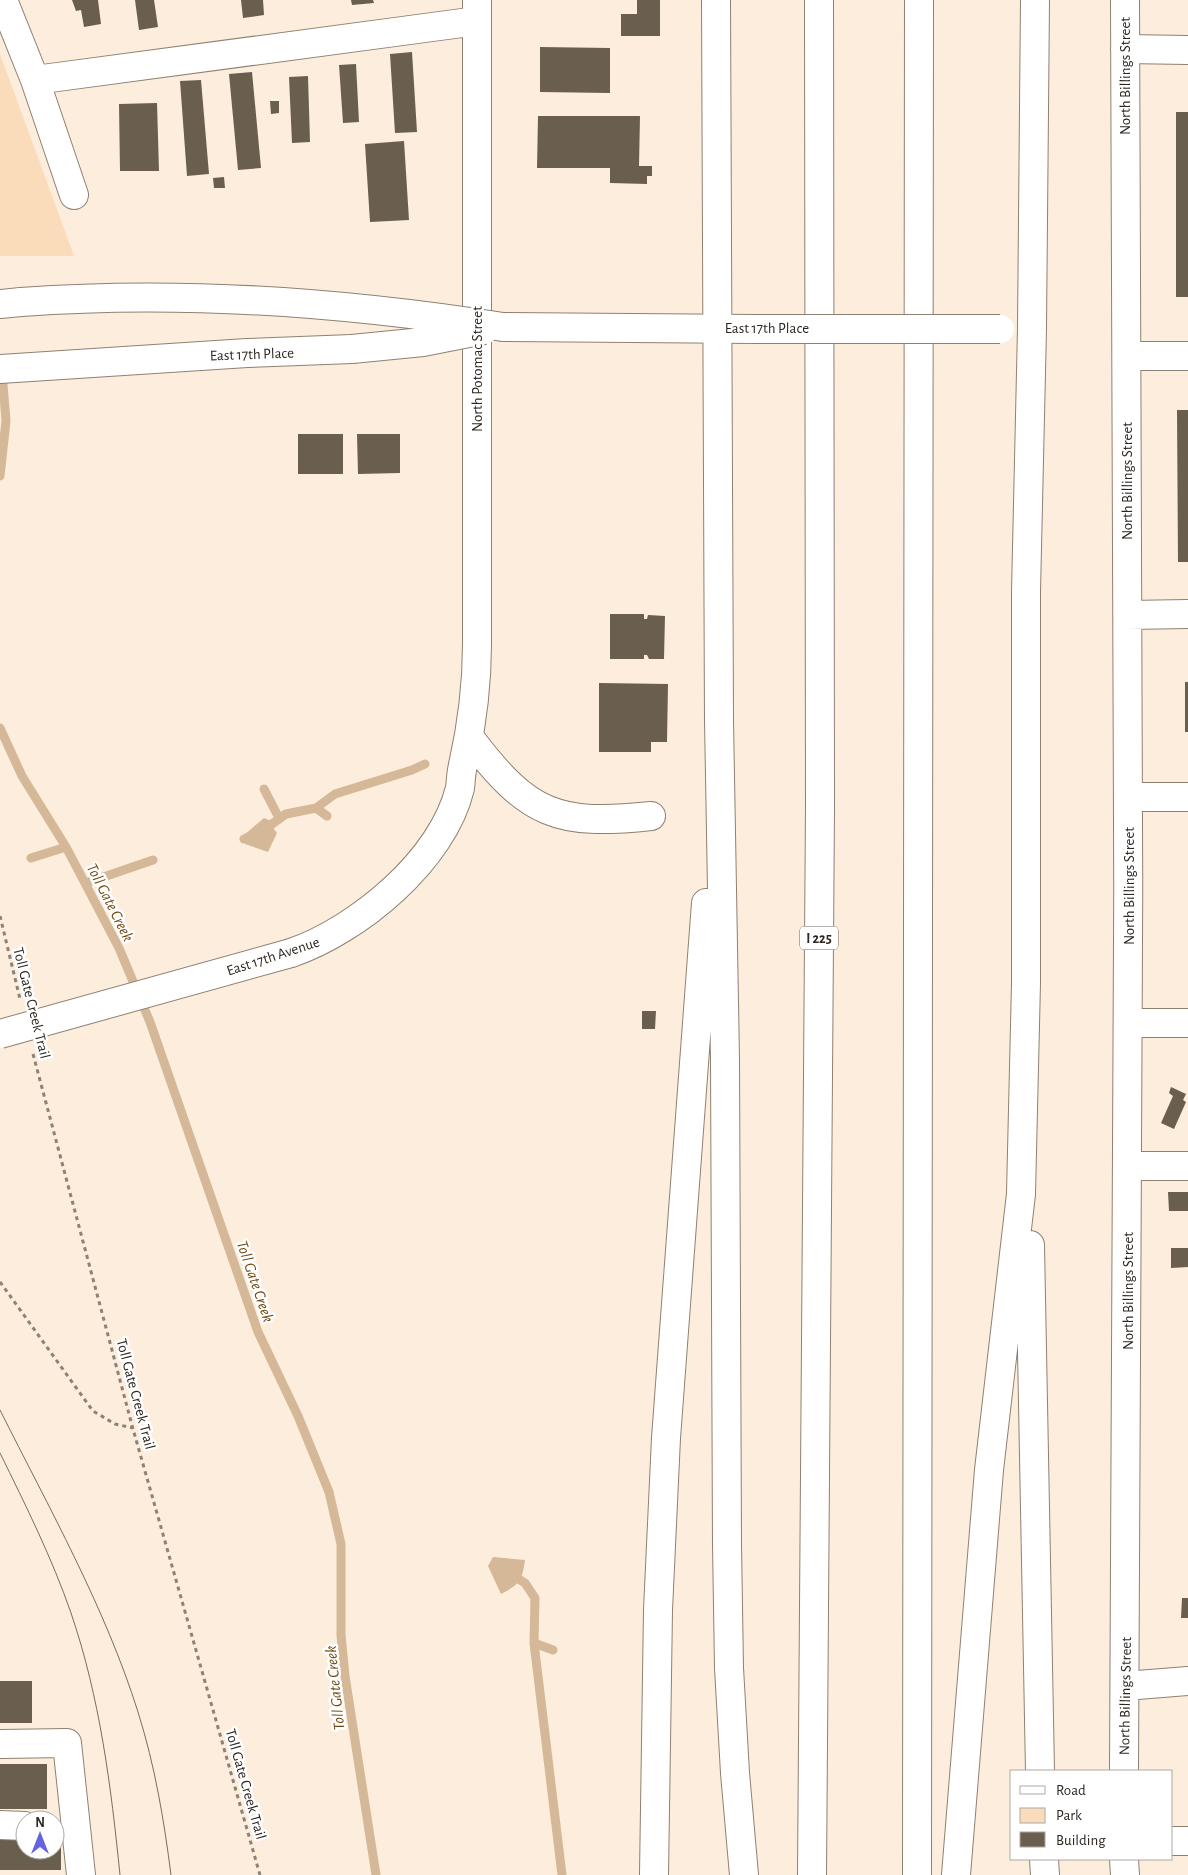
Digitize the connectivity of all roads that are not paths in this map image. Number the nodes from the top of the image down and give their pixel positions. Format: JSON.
{"nodes":[{"id":1,"x":3,"y":0,"type":"edge"},
{"id":2,"x":716,"y":0,"type":"edge"},
{"id":3,"x":819,"y":0,"type":"edge"},
{"id":4,"x":919,"y":0,"type":"edge"},
{"id":5,"x":1035,"y":0,"type":"edge"},
{"id":6,"x":1125,"y":0,"type":"edge"},
{"id":7,"x":477,"y":10,"type":"edge"},
{"id":8,"x":1125,"y":49,"type":"junction"},
{"id":9,"x":1188,"y":50,"type":"edge"},
{"id":10,"x":35,"y":80,"type":"junction"},
{"id":11,"x":74,"y":195,"type":"dead end"},
{"id":12,"x":0,"y":304,"type":"edge"},
{"id":13,"x":502,"y":327,"type":"junction"},
{"id":14,"x":717,"y":328,"type":"junction"},
{"id":15,"x":1032,"y":328,"type":"junction"},
{"id":16,"x":1127,"y":356,"type":"junction"},
{"id":17,"x":1188,"y":356,"type":"edge"},
{"id":18,"x":0,"y":369,"type":"edge"},
{"id":19,"x":1188,"y":614,"type":"edge"},
{"id":20,"x":1128,"y":615,"type":"junction"},
{"id":21,"x":719,"y":720,"type":"junction"},
{"id":22,"x":470,"y":738,"type":"junction"},
{"id":23,"x":1129,"y":797,"type":"junction"},
{"id":24,"x":1188,"y":797,"type":"edge"},
{"id":25,"x":652,"y":816,"type":"dead end"},
{"id":26,"x":1026,"y":983,"type":"junction"},
{"id":27,"x":1129,"y":1023,"type":"junction"},
{"id":28,"x":1188,"y":1023,"type":"edge"},
{"id":29,"x":0,"y":1034,"type":"edge"},
{"id":30,"x":1128,"y":1166,"type":"junction"},
{"id":31,"x":1188,"y":1166,"type":"edge"},
{"id":32,"x":1188,"y":1681,"type":"edge"},
{"id":33,"x":1125,"y":1686,"type":"junction"},
{"id":34,"x":0,"y":1744,"type":"edge"},
{"id":35,"x":1040,"y":1770,"type":"edge"},
{"id":36,"x":1124,"y":1770,"type":"edge"},
{"id":37,"x":0,"y":1826,"type":"edge"},
{"id":38,"x":15,"y":1826,"type":"edge"},
{"id":39,"x":65,"y":1826,"type":"edge"},
{"id":40,"x":1173,"y":1841,"type":"edge"},
{"id":41,"x":1188,"y":1841,"type":"edge"},
{"id":42,"x":1044,"y":1860,"type":"edge"},
{"id":43,"x":1124,"y":1860,"type":"edge"},
{"id":44,"x":81,"y":1875,"type":"edge"},
{"id":45,"x":654,"y":1875,"type":"edge"},
{"id":46,"x":744,"y":1875,"type":"edge"},
{"id":47,"x":812,"y":1875,"type":"edge"},
{"id":48,"x":917,"y":1875,"type":"edge"},
{"id":49,"x":956,"y":1875,"type":"edge"},
{"id":50,"x":1045,"y":1875,"type":"edge"},
{"id":51,"x":1125,"y":1875,"type":"edge"}],
"edges":[{"from":1,"to":10,"type":"main road"},
{"from":2,"to":14,"type":"main road"},
{"from":3,"to":47,"type":"main road","number":"I 225"},
{"from":4,"to":48,"type":"main road"},
{"from":5,"to":15,"type":"main road"},
{"from":6,"to":8,"type":"main road","name":"North Billings Street"},
{"from":7,"to":10,"type":"main road"},
{"from":7,"to":22,"type":"main road","name":"North Potomac Street"},
{"from":8,"to":9,"type":"main road"},
{"from":8,"to":16,"type":"main road","name":"North Billings Street"},
{"from":10,"to":11,"type":"main road"},
{"from":12,"to":13,"type":"main road","name":"East 17th Place","bridge":true},
{"from":13,"to":14,"type":"main road","name":"East 17th Place"},
{"from":13,"to":18,"type":"main road","name":"East 17th Place","bridge":true},
{"from":14,"to":15,"type":"main road","name":"East 17th Place","bridge":true},
{"from":14,"to":21,"type":"main road"},
{"from":15,"to":26,"type":"main road"},
{"from":16,"to":17,"type":"main road"},
{"from":16,"to":20,"type":"main road","name":"North Billings Street"},
{"from":19,"to":20,"type":"main road"},
{"from":20,"to":23,"type":"main road","name":"North Billings Street"},
{"from":21,"to":45,"type":"main road"},
{"from":21,"to":46,"type":"main road"},
{"from":22,"to":25,"type":"main road"},
{"from":22,"to":29,"type":"main road","name":"East 17th Avenue","bridge":true},
{"from":23,"to":24,"type":"main road"},
{"from":23,"to":27,"type":"main road","name":"North Billings Street"},
{"from":26,"to":35,"type":"main road"},
{"from":26,"to":49,"type":"main road"},
{"from":27,"to":28,"type":"main road"},
{"from":27,"to":30,"type":"main road","name":"North Billings Street"},
{"from":30,"to":31,"type":"main road"},
{"from":30,"to":33,"type":"main road","name":"North Billings Street"},
{"from":32,"to":33,"type":"main road"},
{"from":33,"to":36,"type":"main road","name":"North Billings Street"},
{"from":34,"to":39,"type":"main road"},
{"from":37,"to":38,"type":"main road"},
{"from":39,"to":44,"type":"main road"},
{"from":40,"to":41,"type":"main road"},
{"from":42,"to":50,"type":"main road"},
{"from":43,"to":51,"type":"main road"}]}
